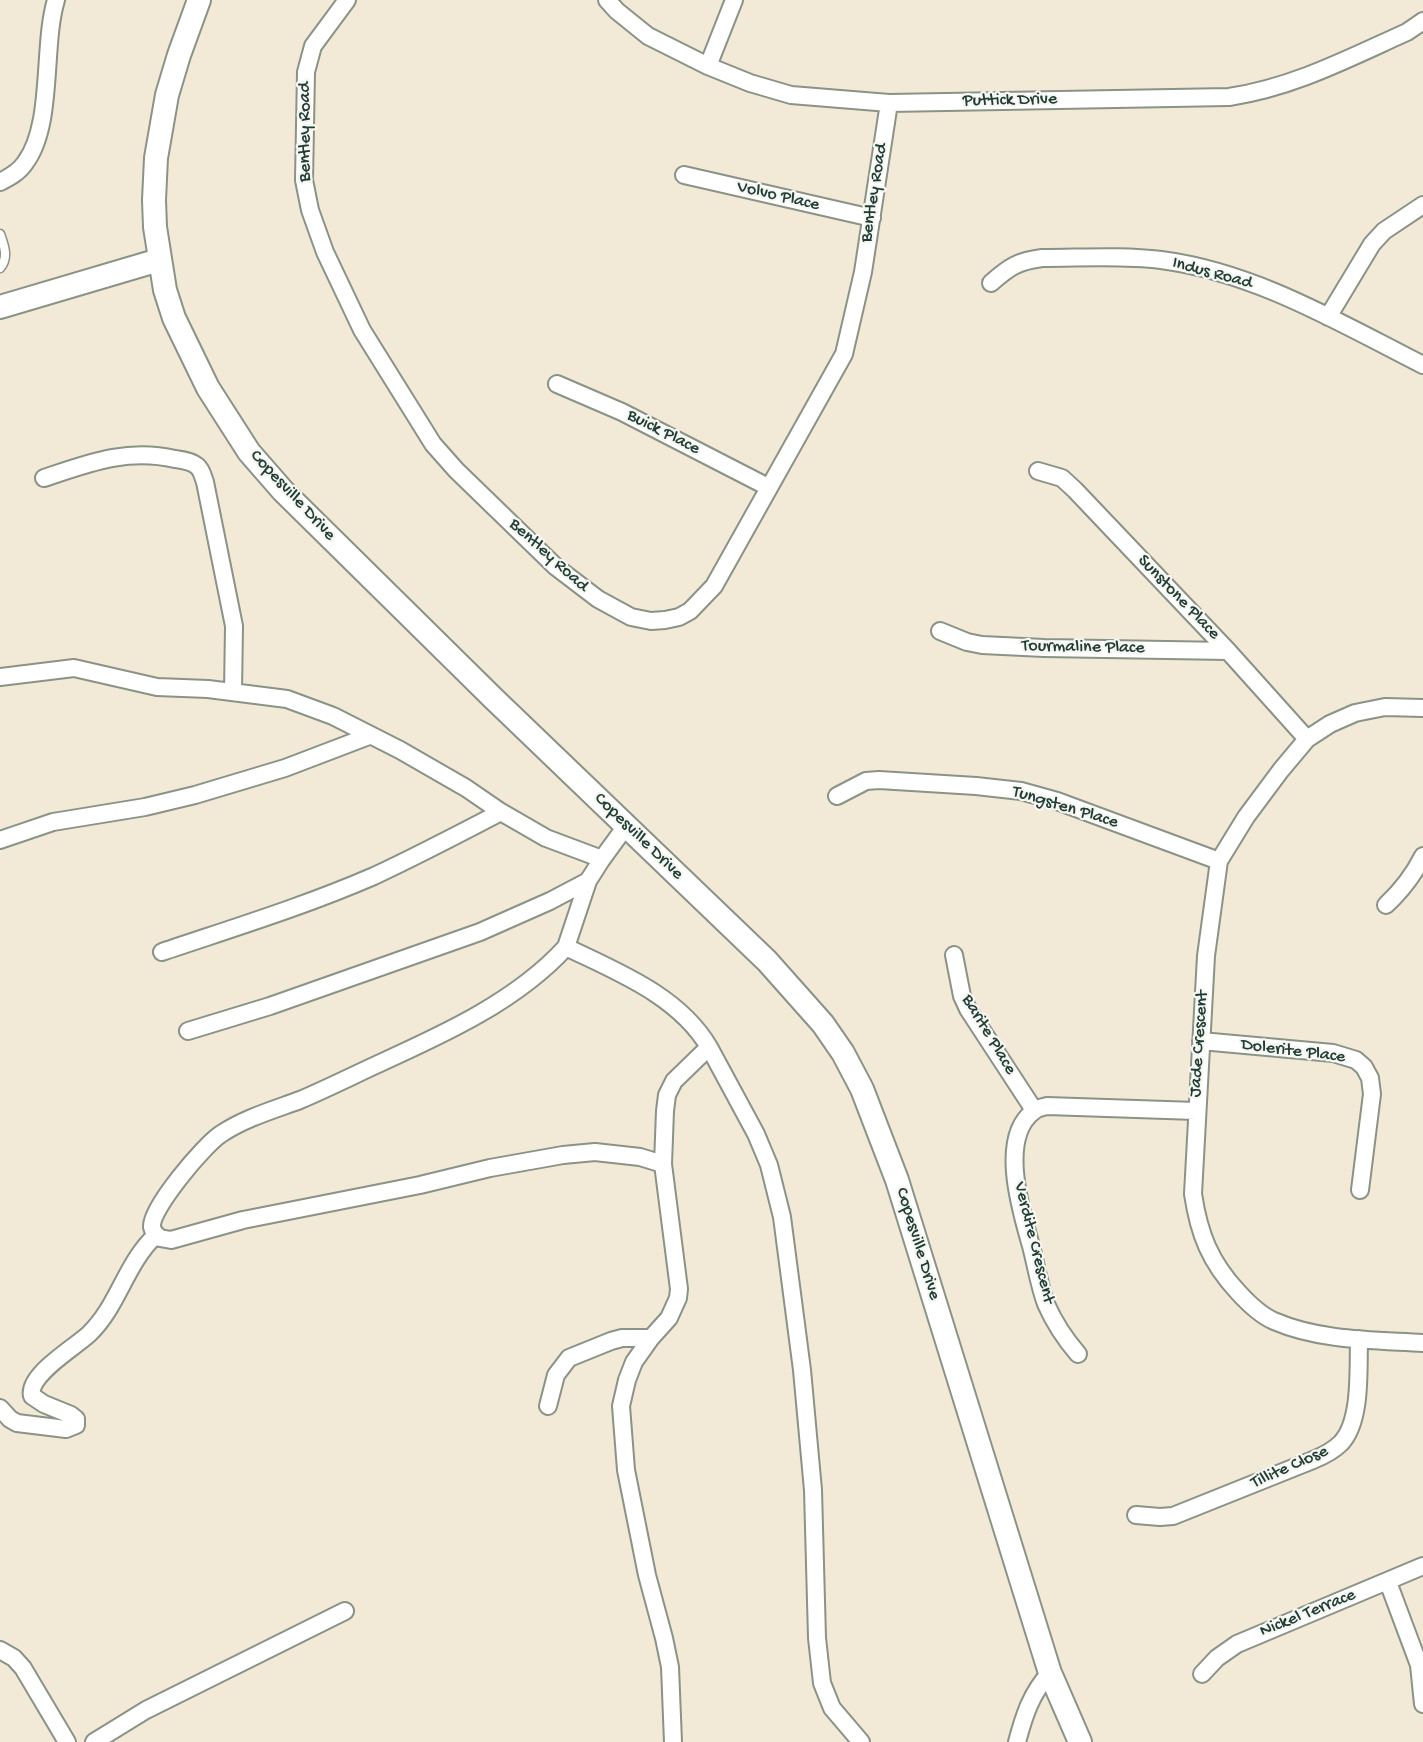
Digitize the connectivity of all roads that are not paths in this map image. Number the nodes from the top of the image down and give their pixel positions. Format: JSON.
{"nodes":[{"id":1,"x":56,"y":0,"type":"edge"},
{"id":2,"x":200,"y":0,"type":"edge"},
{"id":3,"x":347,"y":0,"type":"edge"},
{"id":4,"x":607,"y":0,"type":"edge"},
{"id":5,"x":734,"y":0,"type":"edge"},
{"id":6,"x":1423,"y":21,"type":"edge"},
{"id":7,"x":708,"y":66,"type":"junction"},
{"id":8,"x":889,"y":104,"type":"junction"},
{"id":9,"x":684,"y":175,"type":"dead end"},
{"id":10,"x":0,"y":182,"type":"edge"},
{"id":11,"x":1423,"y":205,"type":"edge"},
{"id":12,"x":872,"y":218,"type":"junction"},
{"id":13,"x":0,"y":234,"type":"edge"},
{"id":14,"x":159,"y":260,"type":"junction"},
{"id":15,"x":0,"y":268,"type":"edge"},
{"id":16,"x":992,"y":283,"type":"dead end"},
{"id":17,"x":0,"y":307,"type":"edge"},
{"id":18,"x":1328,"y":317,"type":"junction"},
{"id":19,"x":1423,"y":365,"type":"edge"},
{"id":20,"x":557,"y":384,"type":"dead end"},
{"id":21,"x":1038,"y":471,"type":"dead end"},
{"id":22,"x":44,"y":478,"type":"dead end"},
{"id":23,"x":768,"y":487,"type":"junction"},
{"id":24,"x":940,"y":631,"type":"dead end"},
{"id":25,"x":1227,"y":651,"type":"junction"},
{"id":26,"x":0,"y":677,"type":"edge"},
{"id":27,"x":233,"y":692,"type":"junction"},
{"id":28,"x":1423,"y":708,"type":"edge"},
{"id":29,"x":369,"y":736,"type":"junction"},
{"id":30,"x":1307,"y":739,"type":"junction"},
{"id":31,"x":837,"y":796,"type":"dead end"},
{"id":32,"x":501,"y":812,"type":"junction"},
{"id":33,"x":626,"y":826,"type":"junction"},
{"id":34,"x":0,"y":840,"type":"edge"},
{"id":35,"x":1423,"y":856,"type":"edge"},
{"id":36,"x":602,"y":859,"type":"junction"},
{"id":37,"x":1219,"y":861,"type":"junction"},
{"id":38,"x":588,"y":881,"type":"junction"},
{"id":39,"x":1386,"y":905,"type":"dead end"},
{"id":40,"x":566,"y":947,"type":"junction"},
{"id":41,"x":162,"y":951,"type":"dead end"},
{"id":42,"x":954,"y":955,"type":"dead end"},
{"id":43,"x":188,"y":1031,"type":"dead end"},
{"id":44,"x":1201,"y":1041,"type":"junction"},
{"id":45,"x":709,"y":1047,"type":"junction"},
{"id":46,"x":1035,"y":1110,"type":"junction"},
{"id":47,"x":1196,"y":1111,"type":"junction"},
{"id":48,"x":663,"y":1164,"type":"junction"},
{"id":49,"x":1360,"y":1190,"type":"dead end"},
{"id":50,"x":156,"y":1235,"type":"junction"},
{"id":51,"x":651,"y":1338,"type":"junction"},
{"id":52,"x":1359,"y":1339,"type":"junction"},
{"id":53,"x":1423,"y":1343,"type":"edge"},
{"id":54,"x":1078,"y":1354,"type":"dead end"},
{"id":55,"x":548,"y":1406,"type":"dead end"},
{"id":56,"x":0,"y":1408,"type":"edge"},
{"id":57,"x":1136,"y":1515,"type":"dead end"},
{"id":58,"x":1423,"y":1566,"type":"edge"},
{"id":59,"x":1388,"y":1582,"type":"junction"},
{"id":60,"x":345,"y":1611,"type":"dead end"},
{"id":61,"x":0,"y":1650,"type":"edge"},
{"id":62,"x":1050,"y":1673,"type":"junction"},
{"id":63,"x":1202,"y":1674,"type":"dead end"},
{"id":64,"x":1423,"y":1704,"type":"edge"},
{"id":65,"x":67,"y":1742,"type":"edge"},
{"id":66,"x":94,"y":1742,"type":"edge"},
{"id":67,"x":673,"y":1742,"type":"edge"},
{"id":68,"x":861,"y":1742,"type":"edge"},
{"id":69,"x":1017,"y":1742,"type":"edge"},
{"id":70,"x":1080,"y":1742,"type":"edge"}],
"edges":[{"from":1,"to":10,"type":"street"},
{"from":2,"to":14,"type":"street","name":"Copesville Drive"},
{"from":3,"to":23,"type":"street","name":"Bentley Road"},
{"from":4,"to":7,"type":"street","name":"Puttick Drive"},
{"from":5,"to":7,"type":"street"},
{"from":6,"to":8,"type":"street","name":"Puttick Drive"},
{"from":7,"to":8,"type":"street","name":"Puttick Drive"},
{"from":8,"to":12,"type":"street","name":"Bentley Road"},
{"from":9,"to":12,"type":"street","name":"Volvo Place"},
{"from":11,"to":18,"type":"street"},
{"from":12,"to":23,"type":"street","name":"Bentley Road"},
{"from":13,"to":15,"type":"lane"},
{"from":14,"to":17,"type":"street"},
{"from":14,"to":33,"type":"street","name":"Copesville Drive"},
{"from":16,"to":18,"type":"street","name":"Indus Road"},
{"from":18,"to":19,"type":"street","name":"Indus Road"},
{"from":20,"to":23,"type":"street","name":"Buick Place"},
{"from":21,"to":25,"type":"street","name":"Sunstone Place"},
{"from":22,"to":27,"type":"street"},
{"from":24,"to":25,"type":"street","name":"Tourmaline Place"},
{"from":25,"to":30,"type":"street","name":"Sunstone Place"},
{"from":26,"to":27,"type":"street"},
{"from":27,"to":29,"type":"street"},
{"from":28,"to":30,"type":"street","name":"Jade Crescent"},
{"from":29,"to":32,"type":"street"},
{"from":29,"to":34,"type":"street"},
{"from":30,"to":37,"type":"street","name":"Jade Crescent"},
{"from":31,"to":37,"type":"street","name":"Tungsten Place"},
{"from":32,"to":36,"type":"street"},
{"from":32,"to":41,"type":"street"},
{"from":33,"to":36,"type":"street"},
{"from":33,"to":62,"type":"street","name":"Copesville Drive"},
{"from":35,"to":39,"type":"street"},
{"from":36,"to":38,"type":"street"},
{"from":37,"to":44,"type":"street","name":"Jade Crescent"},
{"from":38,"to":40,"type":"street"},
{"from":38,"to":43,"type":"street"},
{"from":40,"to":45,"type":"street"},
{"from":40,"to":50,"type":"street"},
{"from":42,"to":46,"type":"street","name":"Barite Place"},
{"from":44,"to":47,"type":"street","name":"Jade Crescent"},
{"from":44,"to":49,"type":"street","name":"Dolerite Place"},
{"from":45,"to":48,"type":"street"},
{"from":45,"to":68,"type":"street"},
{"from":46,"to":47,"type":"street"},
{"from":46,"to":54,"type":"street","name":"Verdite Crescent"},
{"from":47,"to":52,"type":"street","name":"Jade Crescent"},
{"from":48,"to":50,"type":"street"},
{"from":48,"to":51,"type":"street"},
{"from":50,"to":56,"type":"street"},
{"from":51,"to":55,"type":"street"},
{"from":51,"to":67,"type":"street"},
{"from":52,"to":53,"type":"street","name":"Jade Crescent"},
{"from":52,"to":57,"type":"street","name":"Tillite Close"},
{"from":58,"to":59,"type":"street","name":"Nickel Terrace"},
{"from":59,"to":63,"type":"street","name":"Nickel Terrace"},
{"from":59,"to":64,"type":"street"},
{"from":60,"to":66,"type":"street"},
{"from":61,"to":65,"type":"street"},
{"from":62,"to":69,"type":"street"},
{"from":62,"to":70,"type":"street","name":"Copesville Drive"}]}
